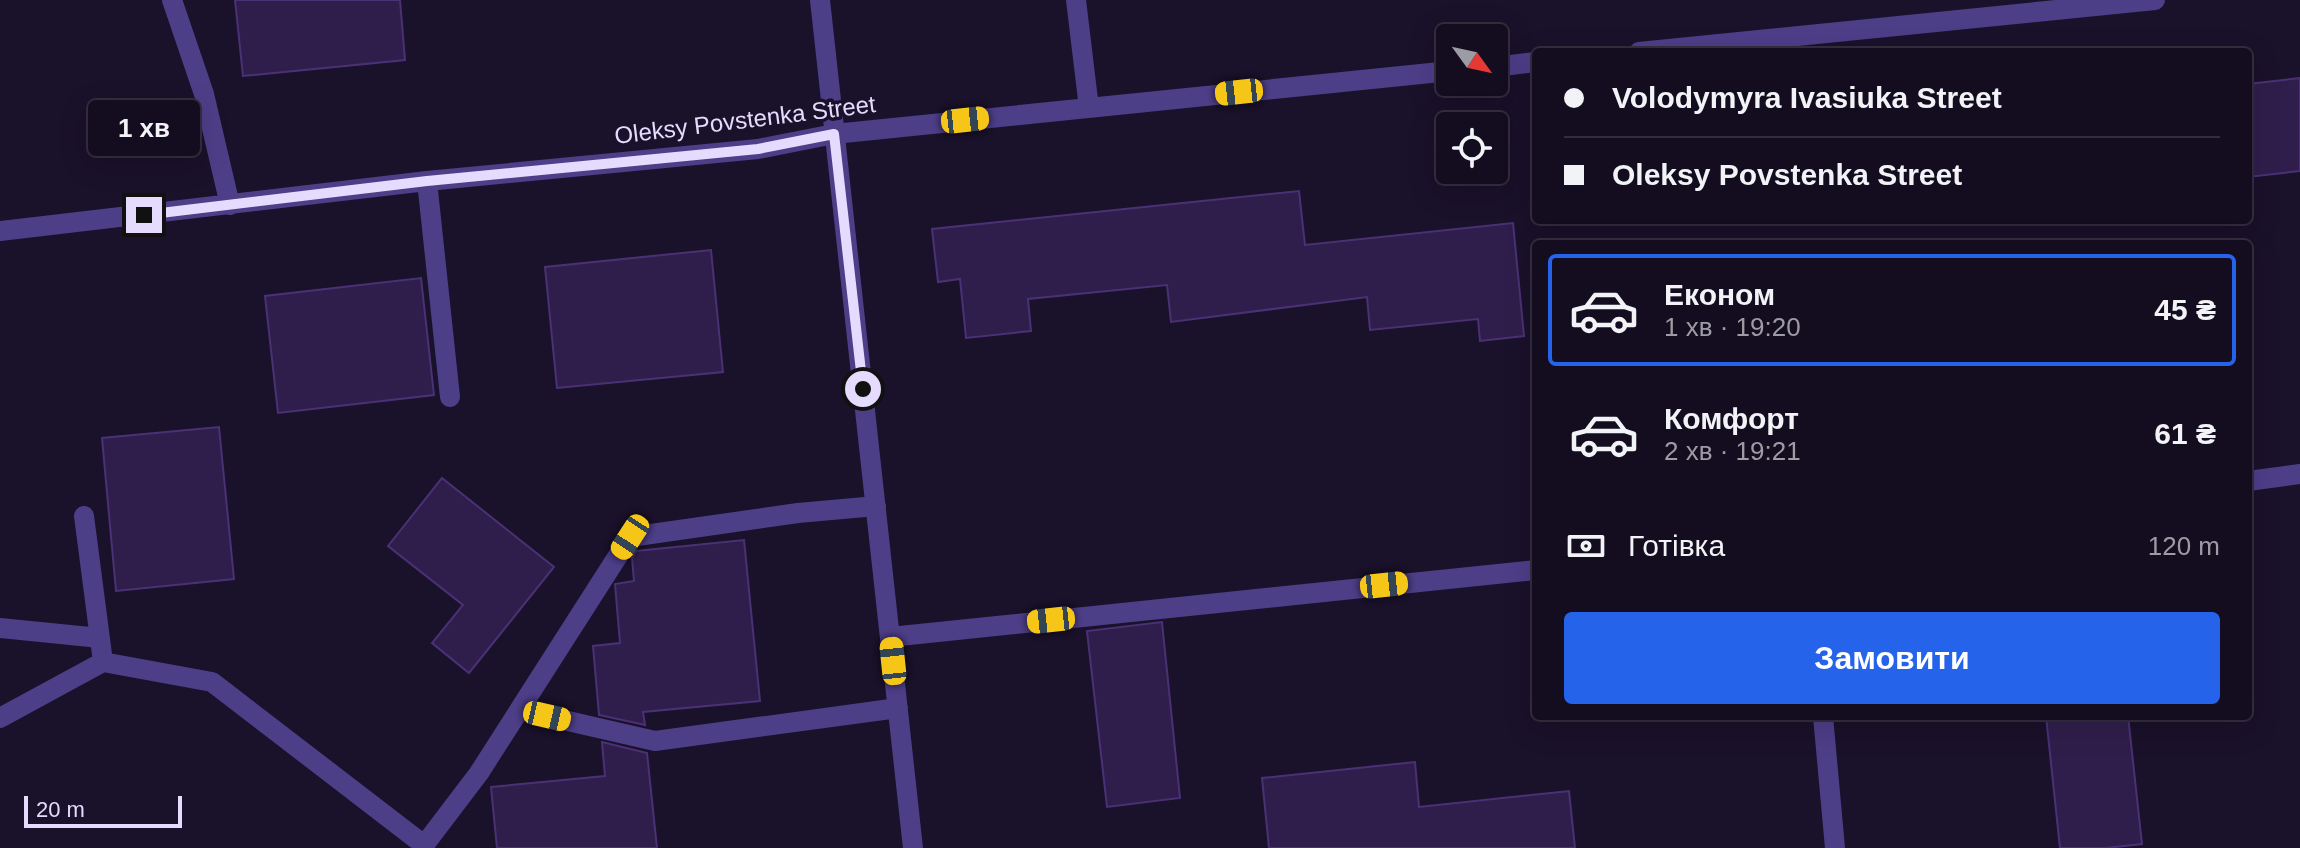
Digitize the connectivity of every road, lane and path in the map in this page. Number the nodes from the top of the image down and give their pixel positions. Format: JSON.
{"nodes":[{"id":1,"x":172,"y":0,"type":"edge"},
{"id":2,"x":820,"y":0,"type":"edge"},
{"id":3,"x":1076,"y":0,"type":"edge"},
{"id":4,"x":2155,"y":0,"type":"edge"},
{"id":5,"x":1679,"y":48,"type":"edge"},
{"id":6,"x":1532,"y":62,"type":"edge"},
{"id":7,"x":1508,"y":65,"type":"edge"},
{"id":8,"x":1436,"y":72,"type":"edge"},
{"id":9,"x":1089,"y":108,"type":"junction"},
{"id":10,"x":834,"y":134,"type":"junction"},
{"id":11,"x":427,"y":181,"type":"junction"},
{"id":12,"x":230,"y":205,"type":"junction"},
{"id":13,"x":0,"y":231,"type":"edge"},
{"id":14,"x":450,"y":397,"type":"dead end"},
{"id":15,"x":2300,"y":474,"type":"edge"},
{"id":16,"x":2252,"y":480,"type":"edge"},
{"id":17,"x":876,"y":506,"type":"junction"},
{"id":18,"x":84,"y":516,"type":"dead end"},
{"id":19,"x":1532,"y":570,"type":"edge"},
{"id":20,"x":0,"y":628,"type":"edge"},
{"id":21,"x":890,"y":637,"type":"junction"},
{"id":22,"x":100,"y":638,"type":"junction"},
{"id":23,"x":103,"y":662,"type":"junction"},
{"id":24,"x":898,"y":708,"type":"junction"},
{"id":25,"x":520,"y":710,"type":"junction"},
{"id":26,"x":0,"y":718,"type":"edge"},
{"id":27,"x":1823,"y":720,"type":"edge"},
{"id":28,"x":423,"y":846,"type":"edge"},
{"id":29,"x":913,"y":848,"type":"edge"},
{"id":30,"x":1835,"y":848,"type":"edge"}],
"edges":[{"from":1,"to":12,"type":"street"},
{"from":2,"to":10,"type":"street"},
{"from":3,"to":9,"type":"street"},
{"from":4,"to":5,"type":"street"},
{"from":6,"to":7,"type":"street"},
{"from":8,"to":9,"type":"street","name":"Oleksy Povstenka Street"},
{"from":9,"to":10,"type":"street","name":"Oleksy Povstenka Street"},
{"from":10,"to":11,"type":"street","name":"Oleksy Povstenka Street"},
{"from":10,"to":17,"type":"street"},
{"from":11,"to":12,"type":"street","name":"Oleksy Povstenka Street"},
{"from":11,"to":14,"type":"street"},
{"from":12,"to":13,"type":"street","name":"Oleksy Povstenka Street"},
{"from":15,"to":16,"type":"street"},
{"from":17,"to":21,"type":"street"},
{"from":17,"to":25,"type":"street"},
{"from":18,"to":22,"type":"street"},
{"from":19,"to":21,"type":"street"},
{"from":20,"to":22,"type":"street"},
{"from":21,"to":24,"type":"street"},
{"from":22,"to":23,"type":"street"},
{"from":23,"to":26,"type":"street"},
{"from":23,"to":28,"type":"street"},
{"from":24,"to":25,"type":"street"},
{"from":24,"to":29,"type":"street"},
{"from":25,"to":28,"type":"street"},
{"from":27,"to":30,"type":"street"}]}
